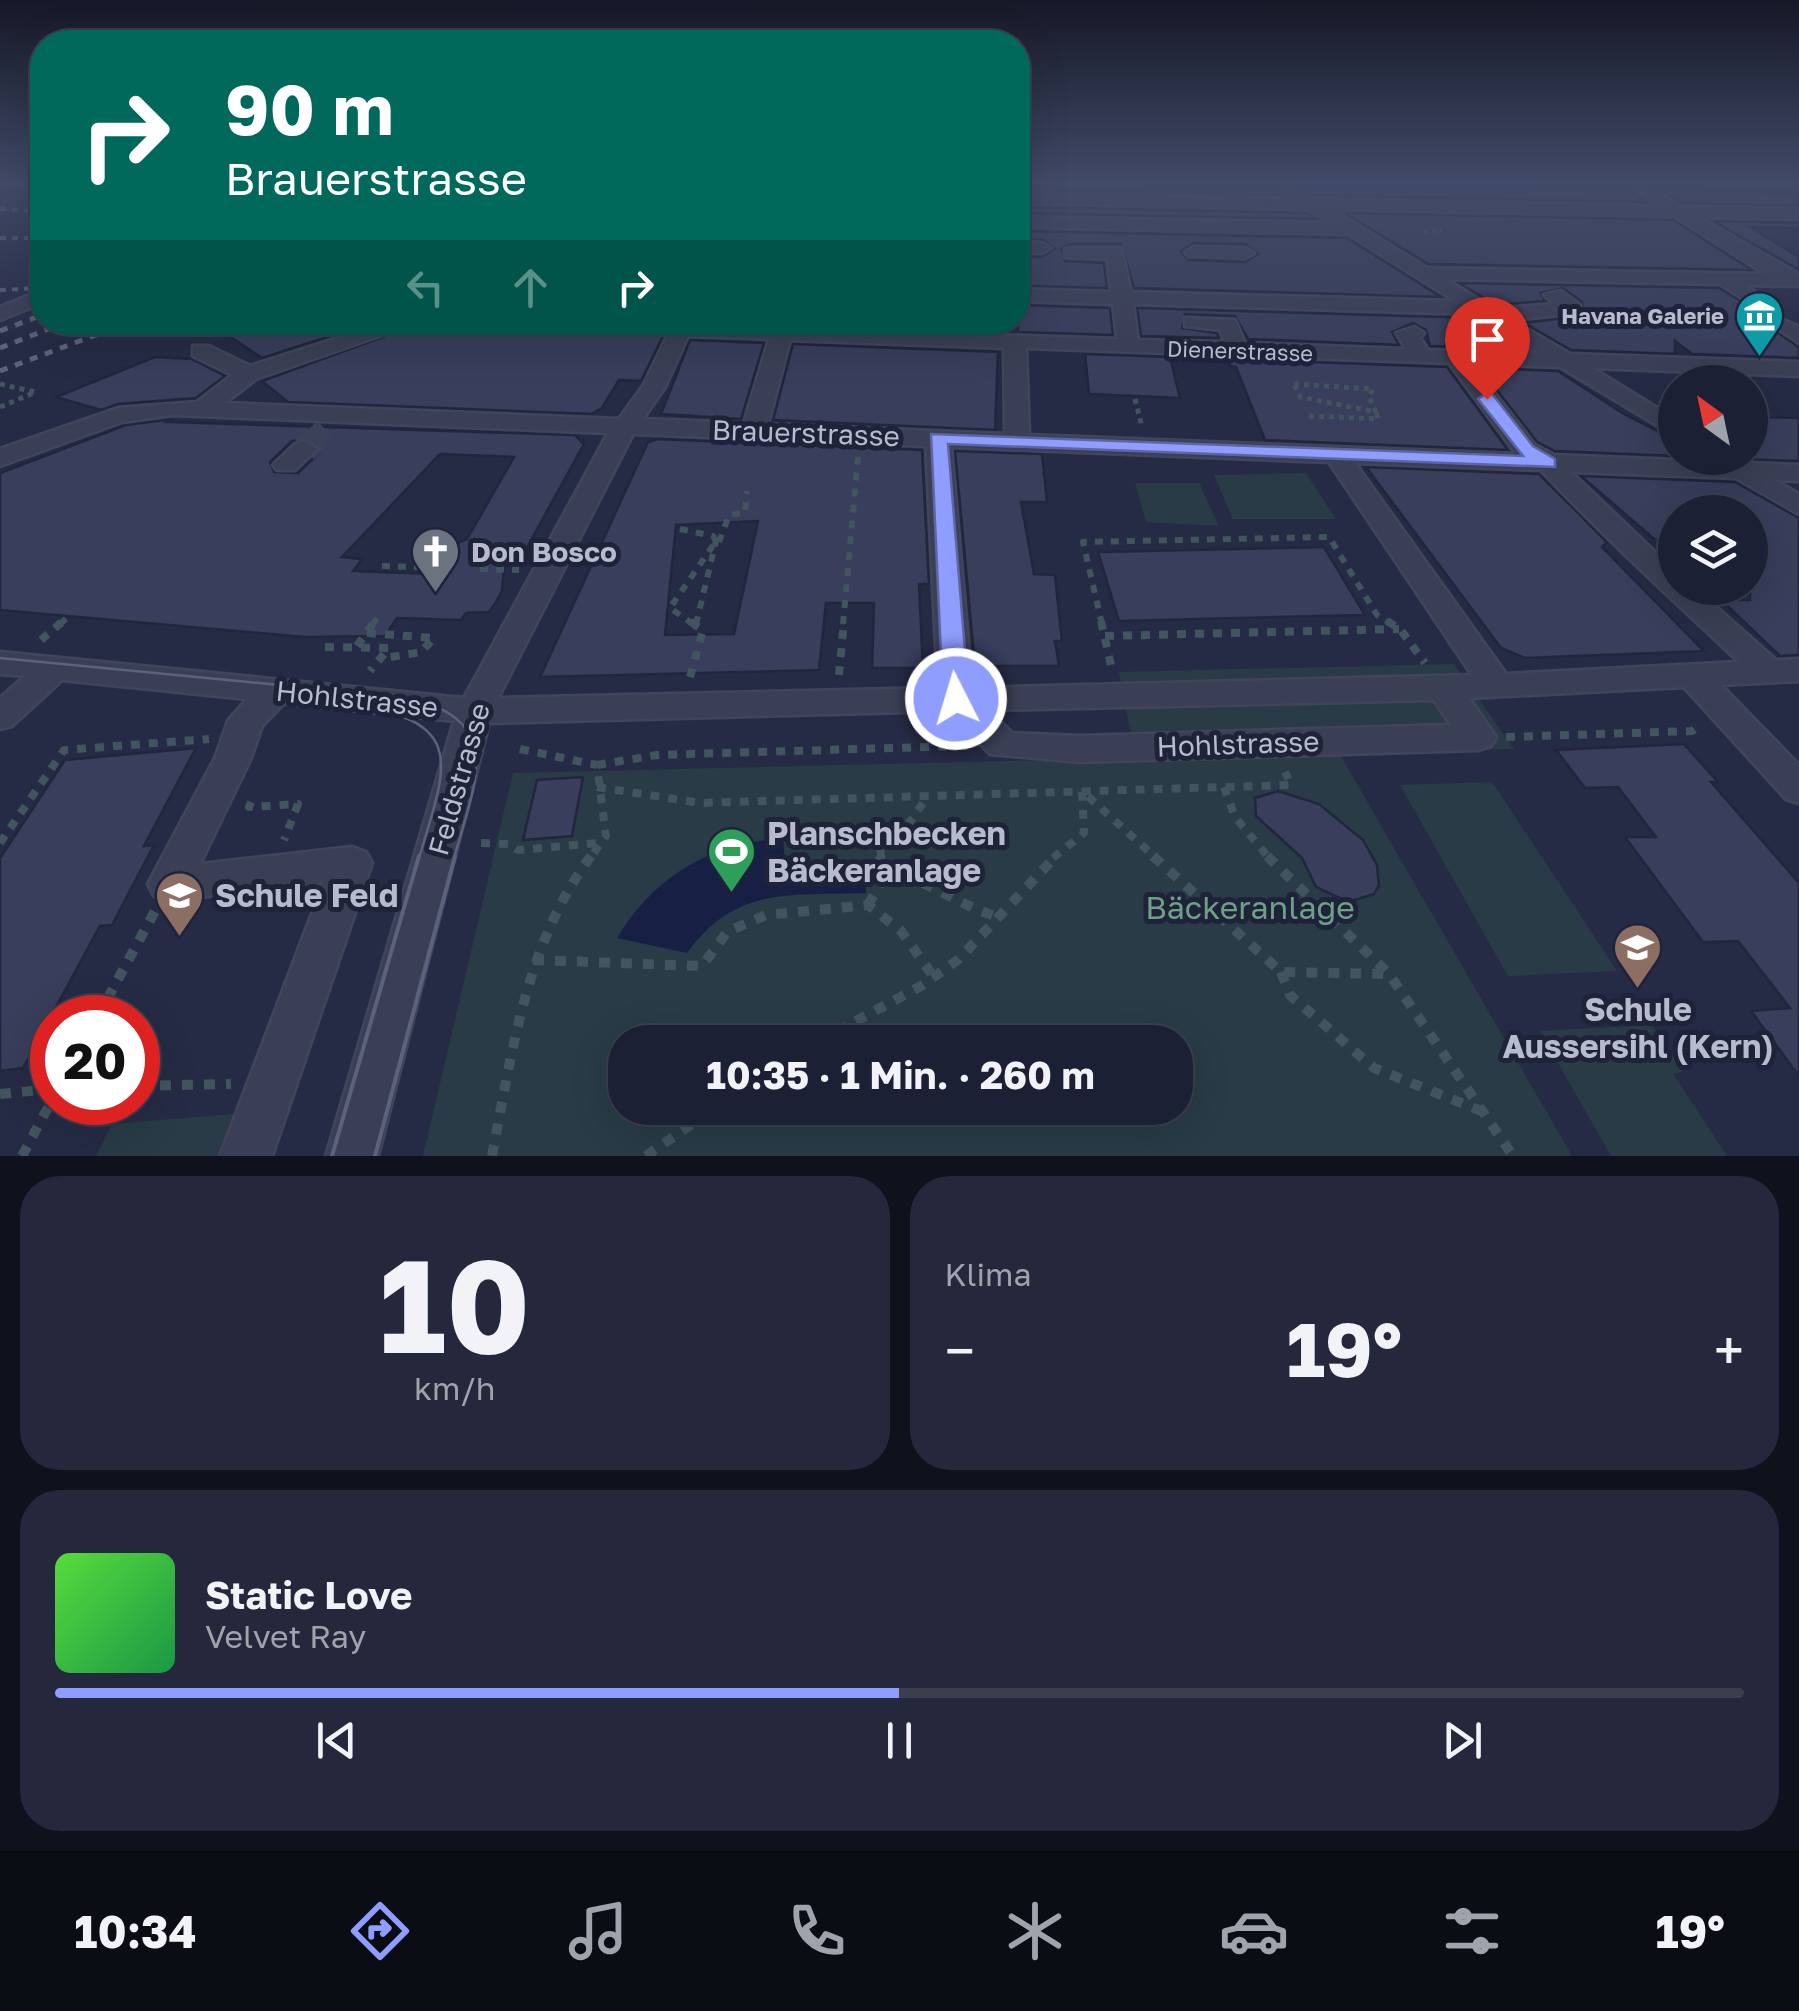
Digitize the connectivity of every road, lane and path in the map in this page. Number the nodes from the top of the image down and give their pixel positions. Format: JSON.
{"nodes":[{"id":1,"x":1111,"y":237,"type":"edge"},
{"id":2,"x":1369,"y":237,"type":"edge"},
{"id":3,"x":1719,"y":237,"type":"edge"},
{"id":4,"x":1030,"y":248,"type":"edge"},
{"id":5,"x":1042,"y":248,"type":"dead end"},
{"id":6,"x":1115,"y":252,"type":"junction"},
{"id":7,"x":1194,"y":252,"type":"dead end"},
{"id":8,"x":1071,"y":253,"type":"dead end"},
{"id":9,"x":1244,"y":253,"type":"dead end"},
{"id":10,"x":1426,"y":273,"type":"junction"},
{"id":11,"x":1724,"y":279,"type":"junction"},
{"id":12,"x":1795,"y":283,"type":"edge"},
{"id":13,"x":0,"y":288,"type":"edge"},
{"id":14,"x":30,"y":295,"type":"edge"},
{"id":15,"x":1030,"y":295,"type":"edge"},
{"id":16,"x":1554,"y":295,"type":"dead end"},
{"id":17,"x":1120,"y":298,"type":"junction"},
{"id":18,"x":30,"y":302,"type":"edge"},
{"id":19,"x":1762,"y":304,"type":"dead end"},
{"id":20,"x":1488,"y":312,"type":"junction"},
{"id":21,"x":0,"y":314,"type":"edge"},
{"id":22,"x":1192,"y":322,"type":"dead end"},
{"id":23,"x":370,"y":335,"type":"edge"},
{"id":24,"x":678,"y":335,"type":"edge"},
{"id":25,"x":782,"y":335,"type":"edge"},
{"id":26,"x":970,"y":335,"type":"edge"},
{"id":27,"x":1015,"y":343,"type":"junction"},
{"id":28,"x":1129,"y":346,"type":"junction"},
{"id":29,"x":201,"y":351,"type":"dead end"},
{"id":30,"x":1237,"y":351,"type":"junction"},
{"id":31,"x":1457,"y":360,"type":"junction"},
{"id":32,"x":1571,"y":363,"type":"junction"},
{"id":33,"x":1799,"y":369,"type":"edge"},
{"id":34,"x":248,"y":374,"type":"junction"},
{"id":35,"x":0,"y":384,"type":"edge"},
{"id":36,"x":0,"y":407,"type":"edge"},
{"id":37,"x":202,"y":408,"type":"junction"},
{"id":38,"x":1376,"y":412,"type":"junction"},
{"id":39,"x":1309,"y":416,"type":"dead end"},
{"id":40,"x":1658,"y":418,"type":"edge"},
{"id":41,"x":624,"y":426,"type":"junction"},
{"id":42,"x":754,"y":430,"type":"junction"},
{"id":43,"x":938,"y":438,"type":"junction"},
{"id":44,"x":1017,"y":442,"type":"junction"},
{"id":45,"x":859,"y":444,"type":"dead end"},
{"id":46,"x":1336,"y":454,"type":"junction"},
{"id":47,"x":0,"y":458,"type":"edge"},
{"id":48,"x":1548,"y":463,"type":"junction"},
{"id":49,"x":1658,"y":464,"type":"edge"},
{"id":50,"x":1768,"y":469,"type":"edge"},
{"id":51,"x":1799,"y":473,"type":"edge"},
{"id":52,"x":1750,"y":475,"type":"edge"},
{"id":53,"x":747,"y":491,"type":"dead end"},
{"id":54,"x":1799,"y":506,"type":"edge"},
{"id":55,"x":680,"y":529,"type":"dead end"},
{"id":56,"x":718,"y":542,"type":"junction"},
{"id":57,"x":382,"y":566,"type":"dead end"},
{"id":58,"x":447,"y":568,"type":"dead end"},
{"id":59,"x":480,"y":569,"type":"dead end"},
{"id":60,"x":508,"y":570,"type":"dead end"},
{"id":61,"x":1658,"y":572,"type":"edge"},
{"id":62,"x":1700,"y":605,"type":"edge"},
{"id":63,"x":68,"y":618,"type":"dead end"},
{"id":64,"x":377,"y":618,"type":"dead end"},
{"id":65,"x":695,"y":624,"type":"junction"},
{"id":66,"x":1400,"y":629,"type":"junction"},
{"id":67,"x":366,"y":633,"type":"junction"},
{"id":68,"x":1105,"y":636,"type":"junction"},
{"id":69,"x":325,"y":647,"type":"dead end"},
{"id":70,"x":356,"y":647,"type":"junction"},
{"id":71,"x":48,"y":655,"type":"junction"},
{"id":72,"x":380,"y":659,"type":"junction"},
{"id":73,"x":0,"y":663,"type":"edge"},
{"id":74,"x":1112,"y":668,"type":"dead end"},
{"id":75,"x":1783,"y":670,"type":"edge"},
{"id":76,"x":370,"y":671,"type":"dead end"},
{"id":77,"x":1434,"y":674,"type":"junction"},
{"id":78,"x":839,"y":675,"type":"dead end"},
{"id":79,"x":1694,"y":677,"type":"junction"},
{"id":80,"x":690,"y":680,"type":"dead end"},
{"id":81,"x":1496,"y":685,"type":"junction"},
{"id":82,"x":946,"y":689,"type":"junction"},
{"id":83,"x":276,"y":691,"type":"junction"},
{"id":84,"x":474,"y":711,"type":"junction"},
{"id":85,"x":0,"y":718,"type":"edge"},
{"id":86,"x":1706,"y":720,"type":"dead end"},
{"id":87,"x":240,"y":737,"type":"junction"},
{"id":88,"x":1478,"y":738,"type":"junction"},
{"id":89,"x":1273,"y":743,"type":"junction"},
{"id":90,"x":1003,"y":745,"type":"junction"},
{"id":91,"x":520,"y":749,"type":"dead end"},
{"id":92,"x":597,"y":765,"type":"junction"},
{"id":93,"x":1224,"y":787,"type":"junction"},
{"id":94,"x":596,"y":788,"type":"junction"},
{"id":95,"x":1799,"y":789,"type":"edge"},
{"id":96,"x":1082,"y":791,"type":"junction"},
{"id":97,"x":256,"y":792,"type":"dead end"},
{"id":98,"x":928,"y":796,"type":"junction"},
{"id":99,"x":0,"y":843,"type":"edge"},
{"id":100,"x":481,"y":843,"type":"dead end"},
{"id":101,"x":600,"y":843,"type":"junction"},
{"id":102,"x":280,"y":849,"type":"dead end"},
{"id":103,"x":881,"y":869,"type":"junction"},
{"id":104,"x":169,"y":884,"type":"junction"},
{"id":105,"x":868,"y":905,"type":"junction"},
{"id":106,"x":998,"y":917,"type":"junction"},
{"id":107,"x":533,"y":960,"type":"junction"},
{"id":108,"x":1281,"y":972,"type":"junction"},
{"id":109,"x":1389,"y":974,"type":"junction"},
{"id":110,"x":932,"y":976,"type":"junction"},
{"id":111,"x":109,"y":995,"type":"edge"},
{"id":112,"x":847,"y":1025,"type":"edge"},
{"id":113,"x":272,"y":1082,"type":"junction"},
{"id":114,"x":160,"y":1085,"type":"edge"},
{"id":115,"x":30,"y":1092,"type":"edge"},
{"id":116,"x":0,"y":1094,"type":"edge"},
{"id":117,"x":1485,"y":1113,"type":"junction"},
{"id":118,"x":39,"y":1125,"type":"edge"},
{"id":119,"x":690,"y":1125,"type":"edge"},
{"id":120,"x":22,"y":1156,"type":"edge"},
{"id":121,"x":246,"y":1156,"type":"edge"},
{"id":122,"x":352,"y":1156,"type":"edge"},
{"id":123,"x":492,"y":1156,"type":"edge"},
{"id":124,"x":646,"y":1156,"type":"edge"},
{"id":125,"x":1513,"y":1156,"type":"edge"}],
"edges":[{"from":1,"to":6,"type":"street"},
{"from":2,"to":10,"type":"street"},
{"from":3,"to":12,"type":"street"},
{"from":4,"to":5,"type":"street"},
{"from":6,"to":8,"type":"street"},
{"from":6,"to":17,"type":"street"},
{"from":7,"to":9,"type":"street"},
{"from":10,"to":11,"type":"street"},
{"from":10,"to":20,"type":"street"},
{"from":11,"to":12,"type":"street"},
{"from":11,"to":19,"type":"street"},
{"from":13,"to":14,"type":"street"},
{"from":15,"to":17,"type":"street"},
{"from":16,"to":20,"type":"street"},
{"from":17,"to":20,"type":"street"},
{"from":17,"to":28,"type":"street"},
{"from":18,"to":21,"type":"street"},
{"from":20,"to":32,"type":"street"},
{"from":22,"to":30,"type":"street"},
{"from":23,"to":34,"type":"street"},
{"from":24,"to":41,"type":"street","name":"Feldstrasse"},
{"from":25,"to":42,"type":"street"},
{"from":26,"to":27,"type":"street","name":"Dienerstrasse"},
{"from":27,"to":28,"type":"street","name":"Dienerstrasse"},
{"from":27,"to":44,"type":"street"},
{"from":28,"to":30,"type":"street","name":"Dienerstrasse"},
{"from":29,"to":34,"type":"street"},
{"from":30,"to":31,"type":"street","name":"Dienerstrasse"},
{"from":31,"to":32,"type":"street","name":"Dienerstrasse"},
{"from":31,"to":48,"type":"street"},
{"from":32,"to":33,"type":"street","name":"Dienerstrasse"},
{"from":32,"to":40,"type":"street"},
{"from":34,"to":37,"type":"street"},
{"from":35,"to":36,"type":"path"},
{"from":37,"to":41,"type":"street","name":"Brauerstrasse"},
{"from":37,"to":47,"type":"street","name":"Brauerstrasse"},
{"from":38,"to":38,"type":"path"},
{"from":38,"to":39,"type":"path"},
{"from":41,"to":42,"type":"street","name":"Brauerstrasse"},
{"from":41,"to":84,"type":"street","name":"Feldstrasse"},
{"from":42,"to":43,"type":"street","name":"Brauerstrasse"},
{"from":43,"to":44,"type":"street","name":"Brauerstrasse"},
{"from":43,"to":82,"type":"street"},
{"from":44,"to":46,"type":"street","name":"Brauerstrasse"},
{"from":45,"to":78,"type":"path"},
{"from":46,"to":48,"type":"street","name":"Brauerstrasse"},
{"from":46,"to":81,"type":"street"},
{"from":48,"to":49,"type":"street","name":"Brauerstrasse"},
{"from":48,"to":61,"type":"street"},
{"from":50,"to":51,"type":"street","name":"Brauerstrasse"},
{"from":52,"to":54,"type":"street"},
{"from":53,"to":56,"type":"path"},
{"from":55,"to":56,"type":"path"},
{"from":56,"to":65,"type":"path"},
{"from":56,"to":65,"type":"path"},
{"from":57,"to":58,"type":"path"},
{"from":59,"to":60,"type":"path"},
{"from":62,"to":75,"type":"street"},
{"from":63,"to":71,"type":"path"},
{"from":64,"to":67,"type":"path"},
{"from":65,"to":80,"type":"path"},
{"from":66,"to":68,"type":"path"},
{"from":66,"to":68,"type":"path"},
{"from":66,"to":77,"type":"path"},
{"from":67,"to":70,"type":"path"},
{"from":67,"to":72,"type":"path"},
{"from":68,"to":74,"type":"path"},
{"from":69,"to":70,"type":"path"},
{"from":70,"to":72,"type":"path"},
{"from":71,"to":73,"type":"street","name":"Hohlstrasse"},
{"from":71,"to":83,"type":"street","name":"Hohlstrasse"},
{"from":71,"to":85,"type":"street"},
{"from":72,"to":76,"type":"path"},
{"from":75,"to":79,"type":"street","name":"Hohlstrasse"},
{"from":77,"to":81,"type":"street","name":"Hohlstrasse"},
{"from":77,"to":82,"type":"street","name":"Hohlstrasse"},
{"from":77,"to":88,"type":"street"},
{"from":79,"to":81,"type":"street","name":"Hohlstrasse"},
{"from":79,"to":95,"type":"street"},
{"from":82,"to":84,"type":"street","name":"Hohlstrasse"},
{"from":82,"to":90,"type":"street"},
{"from":83,"to":84,"type":"street","name":"Hohlstrasse"},
{"from":83,"to":87,"type":"street"},
{"from":84,"to":122,"type":"street","name":"Feldstrasse"},
{"from":86,"to":88,"type":"path"},
{"from":87,"to":99,"type":"path"},
{"from":87,"to":104,"type":"street"},
{"from":88,"to":89,"type":"street","name":"Hohlstrasse"},
{"from":89,"to":90,"type":"street","name":"Hohlstrasse"},
{"from":89,"to":93,"type":"path"},
{"from":90,"to":92,"type":"path"},
{"from":91,"to":92,"type":"path"},
{"from":92,"to":94,"type":"path"},
{"from":93,"to":96,"type":"path"},
{"from":93,"to":109,"type":"path"},
{"from":94,"to":98,"type":"path"},
{"from":94,"to":101,"type":"path"},
{"from":96,"to":98,"type":"path"},
{"from":96,"to":106,"type":"path"},
{"from":96,"to":108,"type":"path"},
{"from":97,"to":102,"type":"path"},
{"from":98,"to":103,"type":"path"},
{"from":100,"to":101,"type":"path"},
{"from":101,"to":107,"type":"path"},
{"from":103,"to":105,"type":"path"},
{"from":103,"to":106,"type":"path"},
{"from":104,"to":111,"type":"path"},
{"from":104,"to":113,"type":"street"},
{"from":105,"to":107,"type":"path"},
{"from":105,"to":110,"type":"path"},
{"from":106,"to":110,"type":"path"},
{"from":107,"to":123,"type":"path"},
{"from":108,"to":109,"type":"path"},
{"from":108,"to":117,"type":"path"},
{"from":109,"to":117,"type":"path"},
{"from":110,"to":112,"type":"path"},
{"from":113,"to":114,"type":"path"},
{"from":113,"to":121,"type":"street"},
{"from":115,"to":116,"type":"path"},
{"from":117,"to":125,"type":"path"},
{"from":118,"to":120,"type":"path"},
{"from":119,"to":124,"type":"path"}]}
